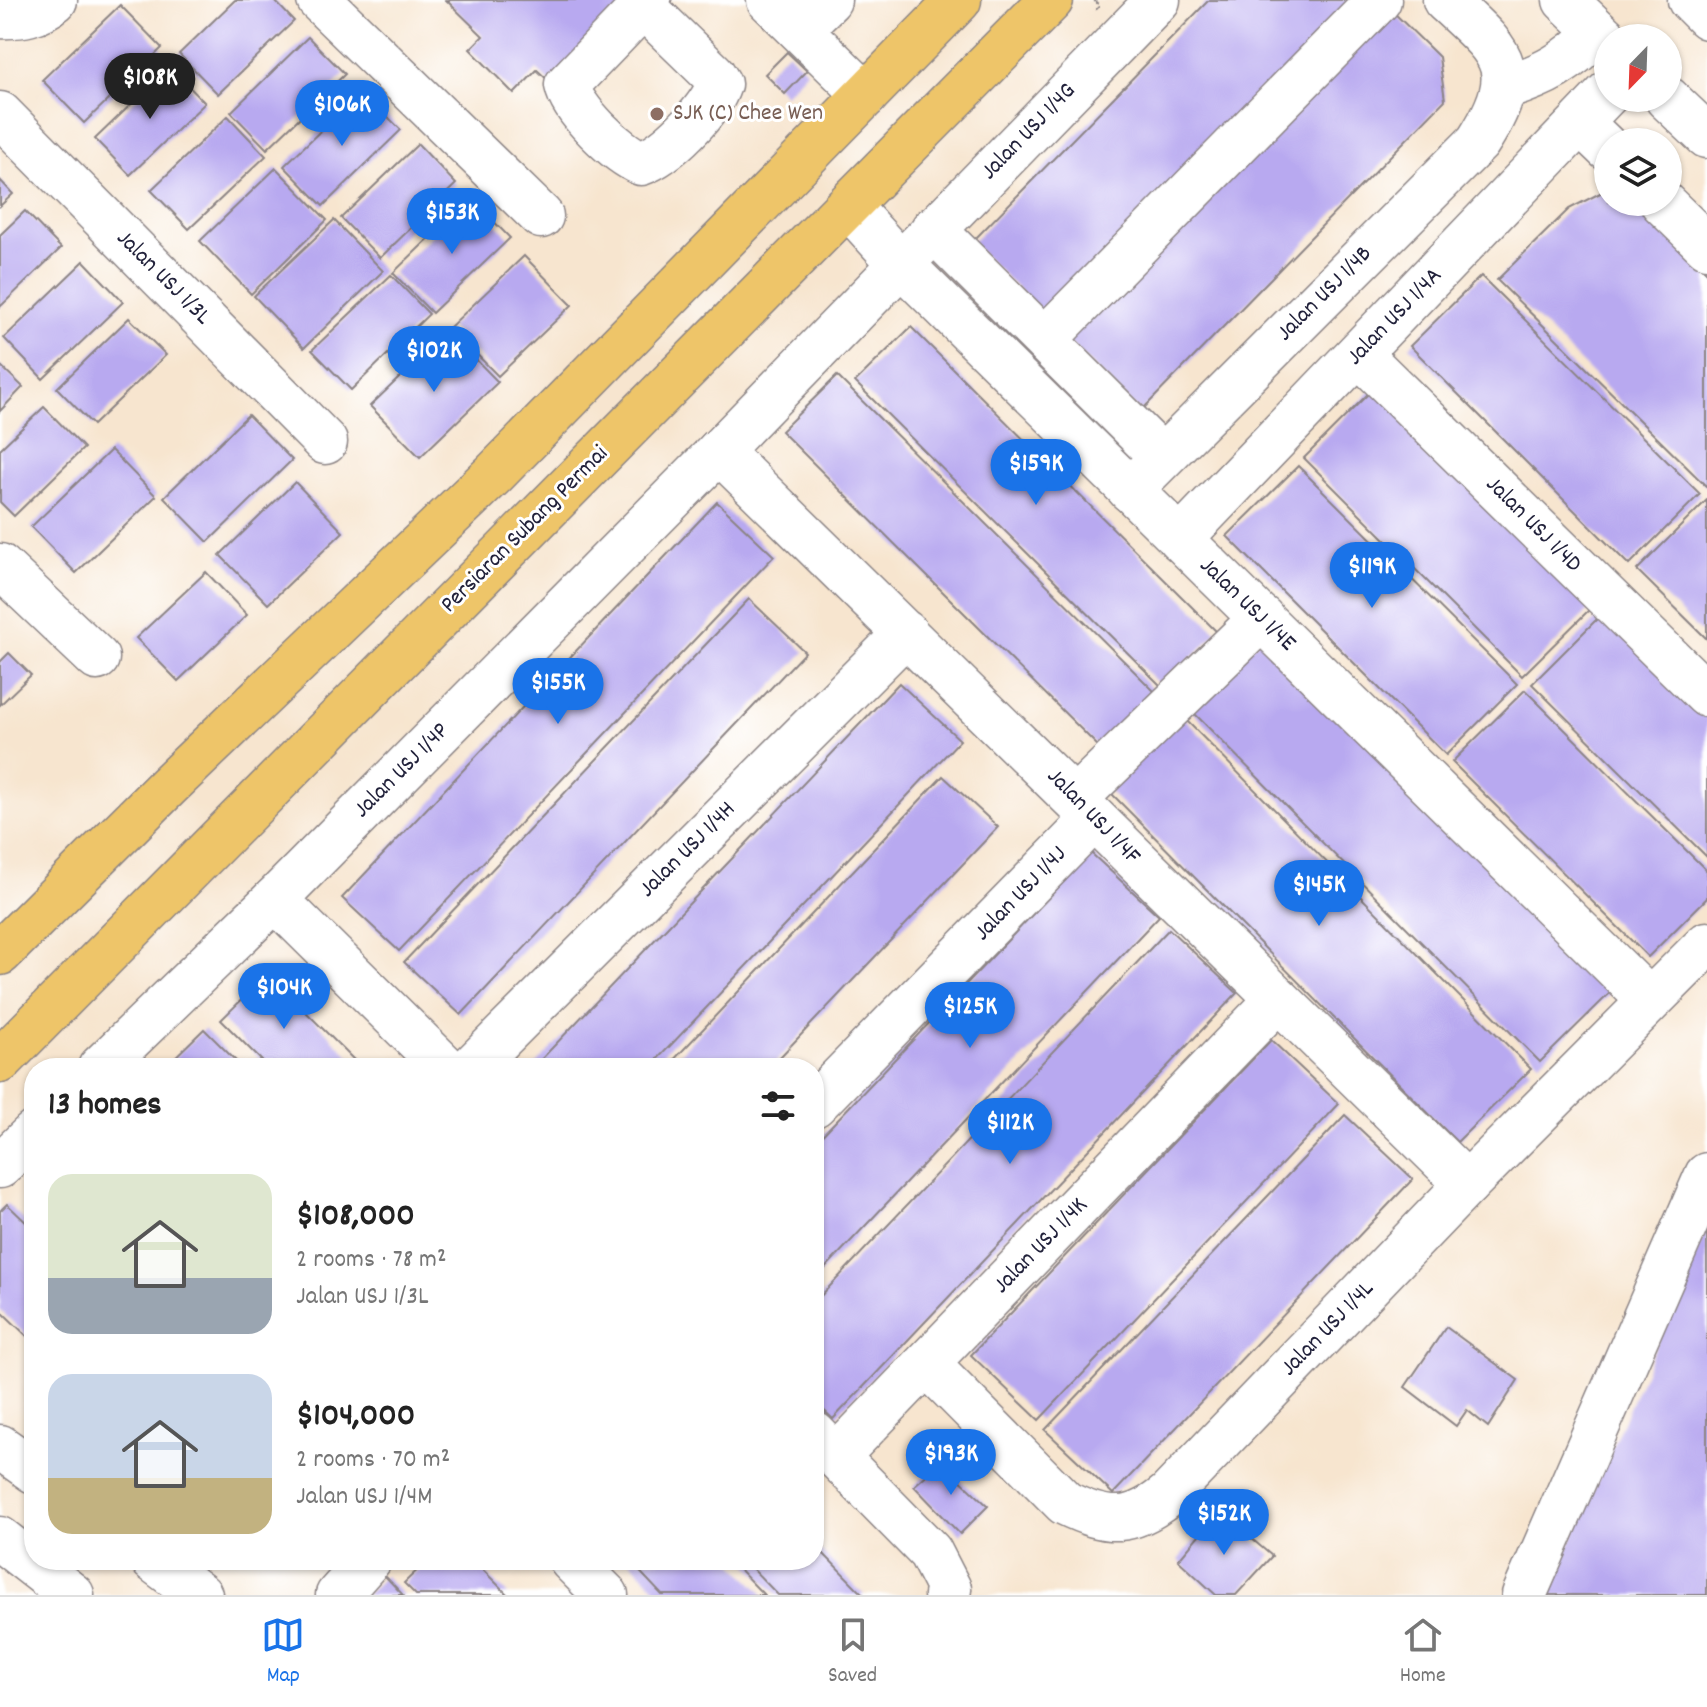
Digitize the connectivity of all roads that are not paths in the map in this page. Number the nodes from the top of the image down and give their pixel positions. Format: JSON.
{"nodes":[{"id":1,"x":55,"y":0,"type":"edge"},
{"id":2,"x":319,"y":0,"type":"edge"},
{"id":3,"x":959,"y":0,"type":"edge"},
{"id":4,"x":1051,"y":0,"type":"edge"},
{"id":5,"x":1158,"y":0,"type":"edge"},
{"id":6,"x":1379,"y":0,"type":"edge"},
{"id":7,"x":1445,"y":0,"type":"edge"},
{"id":8,"x":1565,"y":0,"type":"edge"},
{"id":9,"x":1690,"y":0,"type":"edge"},
{"id":10,"x":799,"y":10,"type":"edge"},
{"id":11,"x":0,"y":16,"type":"edge"},
{"id":12,"x":1707,"y":17,"type":"edge"},
{"id":13,"x":1594,"y":28,"type":"edge"},
{"id":14,"x":1594,"y":43,"type":"edge"},
{"id":15,"x":1504,"y":88,"type":"junction"},
{"id":16,"x":866,"y":95,"type":"junction"},
{"id":17,"x":1682,"y":112,"type":"edge"},
{"id":18,"x":0,"y":114,"type":"edge"},
{"id":19,"x":1599,"y":122,"type":"edge"},
{"id":20,"x":1707,"y":136,"type":"edge"},
{"id":21,"x":848,"y":206,"type":"junction"},
{"id":22,"x":541,"y":216,"type":"dead end"},
{"id":23,"x":1676,"y":216,"type":"edge"},
{"id":24,"x":933,"y":229,"type":"junction"},
{"id":25,"x":1707,"y":246,"type":"edge"},
{"id":26,"x":900,"y":263,"type":"junction"},
{"id":27,"x":1045,"y":339,"type":"junction"},
{"id":28,"x":1359,"y":354,"type":"junction"},
{"id":29,"x":325,"y":442,"type":"dead end"},
{"id":30,"x":719,"y":451,"type":"junction"},
{"id":31,"x":1162,"y":457,"type":"junction"},
{"id":32,"x":1130,"y":490,"type":"junction"},
{"id":33,"x":1180,"y":539,"type":"junction"},
{"id":34,"x":0,"y":566,"type":"edge"},
{"id":35,"x":1262,"y":618,"type":"junction"},
{"id":36,"x":906,"y":633,"type":"junction"},
{"id":37,"x":97,"y":658,"type":"dead end"},
{"id":38,"x":1707,"y":695,"type":"edge"},
{"id":39,"x":1085,"y":808,"type":"junction"},
{"id":40,"x":275,"y":899,"type":"junction"},
{"id":41,"x":1707,"y":944,"type":"edge"},
{"id":42,"x":0,"y":953,"type":"edge"},
{"id":43,"x":1277,"y":1000,"type":"junction"},
{"id":44,"x":1649,"y":1000,"type":"junction"},
{"id":45,"x":110,"y":1058,"type":"edge"},
{"id":46,"x":436,"y":1058,"type":"edge"},
{"id":47,"x":481,"y":1058,"type":"edge"},
{"id":48,"x":0,"y":1061,"type":"edge"},
{"id":49,"x":824,"y":1094,"type":"edge"},
{"id":50,"x":24,"y":1143,"type":"edge"},
{"id":51,"x":0,"y":1166,"type":"edge"},
{"id":52,"x":1707,"y":1175,"type":"edge"},
{"id":53,"x":1467,"y":1184,"type":"junction"},
{"id":54,"x":927,"y":1364,"type":"junction"},
{"id":55,"x":825,"y":1445,"type":"edge"},
{"id":56,"x":0,"y":1447,"type":"edge"},
{"id":57,"x":24,"y":1464,"type":"edge"},
{"id":58,"x":0,"y":1539,"type":"edge"},
{"id":59,"x":24,"y":1558,"type":"edge"},
{"id":60,"x":40,"y":1570,"type":"edge"},
{"id":61,"x":166,"y":1570,"type":"edge"},
{"id":62,"x":360,"y":1570,"type":"edge"},
{"id":63,"x":581,"y":1570,"type":"edge"},
{"id":64,"x":948,"y":1592,"type":"edge"},
{"id":65,"x":72,"y":1595,"type":"edge"},
{"id":66,"x":200,"y":1595,"type":"edge"},
{"id":67,"x":338,"y":1595,"type":"edge"},
{"id":68,"x":606,"y":1595,"type":"edge"},
{"id":69,"x":1524,"y":1595,"type":"edge"}],
"edges":[{"from":1,"to":11,"type":"street"},
{"from":2,"to":22,"type":"street"},
{"from":3,"to":16,"type":"main road"},
{"from":4,"to":21,"type":"main road","name":"Persiaran Subang Permai"},
{"from":5,"to":24,"type":"street","name":"Jalan USJ 1/4G"},
{"from":6,"to":27,"type":"street"},
{"from":7,"to":15,"type":"street"},
{"from":8,"to":13,"type":"street"},
{"from":9,"to":12,"type":"street"},
{"from":10,"to":16,"type":"street"},
{"from":14,"to":15,"type":"street"},
{"from":15,"to":31,"type":"street","name":"Jalan USJ 1/4B"},
{"from":16,"to":42,"type":"main road"},
{"from":17,"to":20,"type":"street"},
{"from":18,"to":29,"type":"street","name":"Jalan USJ 1/3L"},
{"from":19,"to":28,"type":"street","name":"Jalan USJ 1/4A"},
{"from":21,"to":26,"type":"street","name":"Jalan USJ 1/4E"},
{"from":21,"to":48,"type":"main road","name":"Persiaran Subang Permai"},
{"from":23,"to":25,"type":"street"},
{"from":24,"to":26,"type":"street","name":"Jalan USJ 1/4G"},
{"from":24,"to":27,"type":"street"},
{"from":26,"to":30,"type":"street","name":"Jalan USJ 1/4P"},
{"from":26,"to":32,"type":"street","name":"Jalan USJ 1/4E"},
{"from":27,"to":31,"type":"street"},
{"from":28,"to":33,"type":"street","name":"Jalan USJ 1/4A"},
{"from":28,"to":38,"type":"street","name":"Jalan USJ 1/4D"},
{"from":30,"to":36,"type":"street","name":"Jalan USJ 1/4F"},
{"from":30,"to":40,"type":"street","name":"Jalan USJ 1/4P"},
{"from":31,"to":32,"type":"street","name":"Jalan USJ 1/4B"},
{"from":32,"to":33,"type":"street","name":"Jalan USJ 1/4E"},
{"from":33,"to":35,"type":"street","name":"Jalan USJ 1/4E"},
{"from":34,"to":37,"type":"street"},
{"from":35,"to":39,"type":"street","name":"Jalan USJ 1/4J"},
{"from":35,"to":44,"type":"street","name":"Jalan USJ 1/4E"},
{"from":36,"to":39,"type":"street","name":"Jalan USJ 1/4F"},
{"from":36,"to":47,"type":"street","name":"Jalan USJ 1/4H"},
{"from":39,"to":43,"type":"street","name":"Jalan USJ 1/4F"},
{"from":39,"to":49,"type":"street","name":"Jalan USJ 1/4J"},
{"from":40,"to":45,"type":"street","name":"Jalan USJ 1/4P"},
{"from":40,"to":46,"type":"street"},
{"from":41,"to":44,"type":"street","name":"Jalan USJ 1/4L"},
{"from":43,"to":53,"type":"street","name":"Jalan USJ 1/4F"},
{"from":43,"to":54,"type":"street","name":"Jalan USJ 1/4K"},
{"from":44,"to":53,"type":"street","name":"Jalan USJ 1/4L"},
{"from":50,"to":51,"type":"street"},
{"from":52,"to":69,"type":"street"},
{"from":53,"to":54,"type":"street","name":"Jalan USJ 1/4L"},
{"from":54,"to":55,"type":"street","name":"Jalan USJ 1/4K"},
{"from":55,"to":64,"type":"street"},
{"from":56,"to":57,"type":"street"},
{"from":58,"to":59,"type":"street"},
{"from":60,"to":65,"type":"street"},
{"from":61,"to":66,"type":"street"},
{"from":62,"to":67,"type":"street"},
{"from":63,"to":68,"type":"street"}]}
